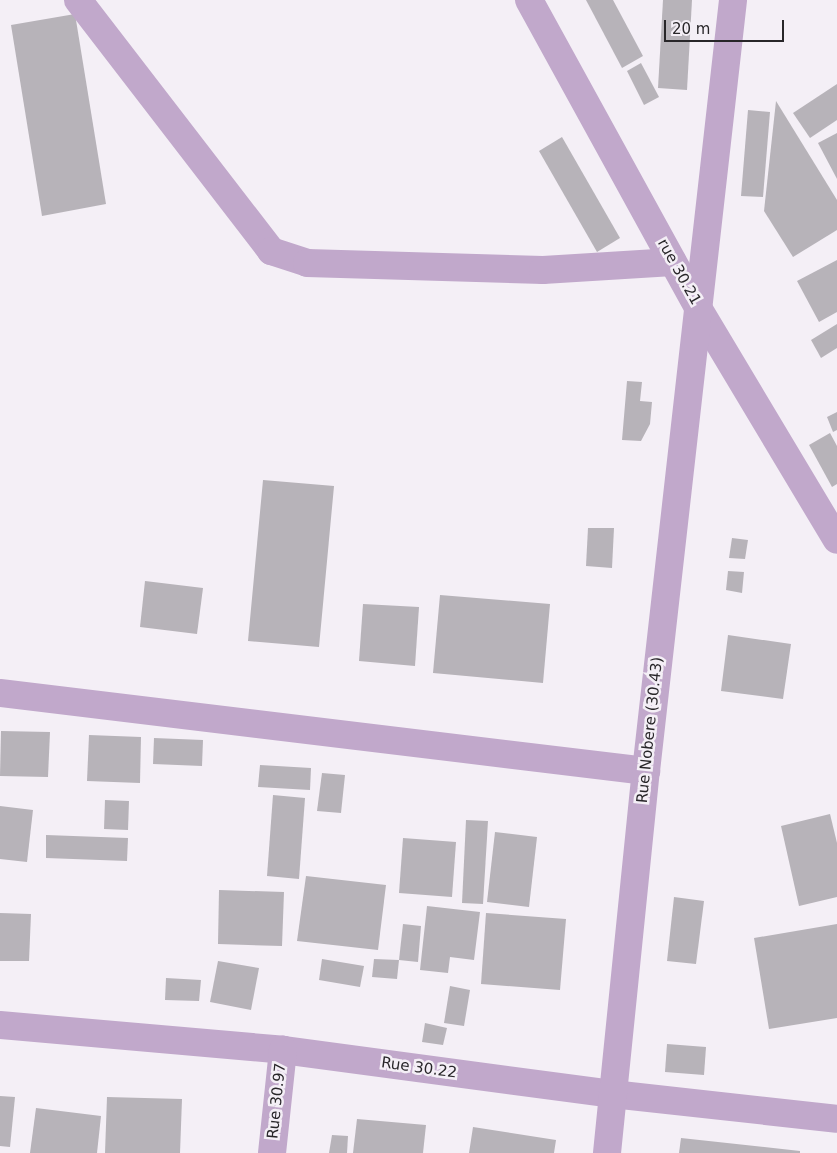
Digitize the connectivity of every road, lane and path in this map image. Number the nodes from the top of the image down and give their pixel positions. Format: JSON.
{"nodes":[{"id":1,"x":78,"y":0,"type":"edge"},
{"id":2,"x":529,"y":0,"type":"edge"},
{"id":3,"x":732,"y":0,"type":"edge"},
{"id":4,"x":673,"y":262,"type":"junction"},
{"id":5,"x":698,"y":308,"type":"junction"},
{"id":6,"x":837,"y":540,"type":"edge"},
{"id":7,"x":0,"y":693,"type":"edge"},
{"id":8,"x":646,"y":771,"type":"junction"},
{"id":9,"x":0,"y":1026,"type":"edge"},
{"id":10,"x":283,"y":1050,"type":"junction"},
{"id":11,"x":612,"y":1094,"type":"junction"},
{"id":12,"x":837,"y":1119,"type":"edge"},
{"id":13,"x":272,"y":1153,"type":"edge"},
{"id":14,"x":607,"y":1153,"type":"edge"}],
"edges":[{"from":1,"to":4,"type":"street"},
{"from":2,"to":4,"type":"street","name":"rue 30.21"},
{"from":3,"to":5,"type":"street","name":"Rue Nobere (30.43)"},
{"from":4,"to":5,"type":"street","name":"rue 30.21"},
{"from":5,"to":6,"type":"street","name":"rue 30.21"},
{"from":5,"to":8,"type":"street","name":"Rue Nobere (30.43)"},
{"from":7,"to":8,"type":"street"},
{"from":8,"to":11,"type":"street","name":"Rue Nobere (30.43)"},
{"from":9,"to":10,"type":"street","name":"Rue 30.22"},
{"from":10,"to":11,"type":"street","name":"Rue 30.22"},
{"from":10,"to":13,"type":"street","name":"Rue 30.97"},
{"from":11,"to":12,"type":"street","name":"Rue 30.22"},
{"from":11,"to":14,"type":"street","name":"Rue Nobere (30.43)"}]}
